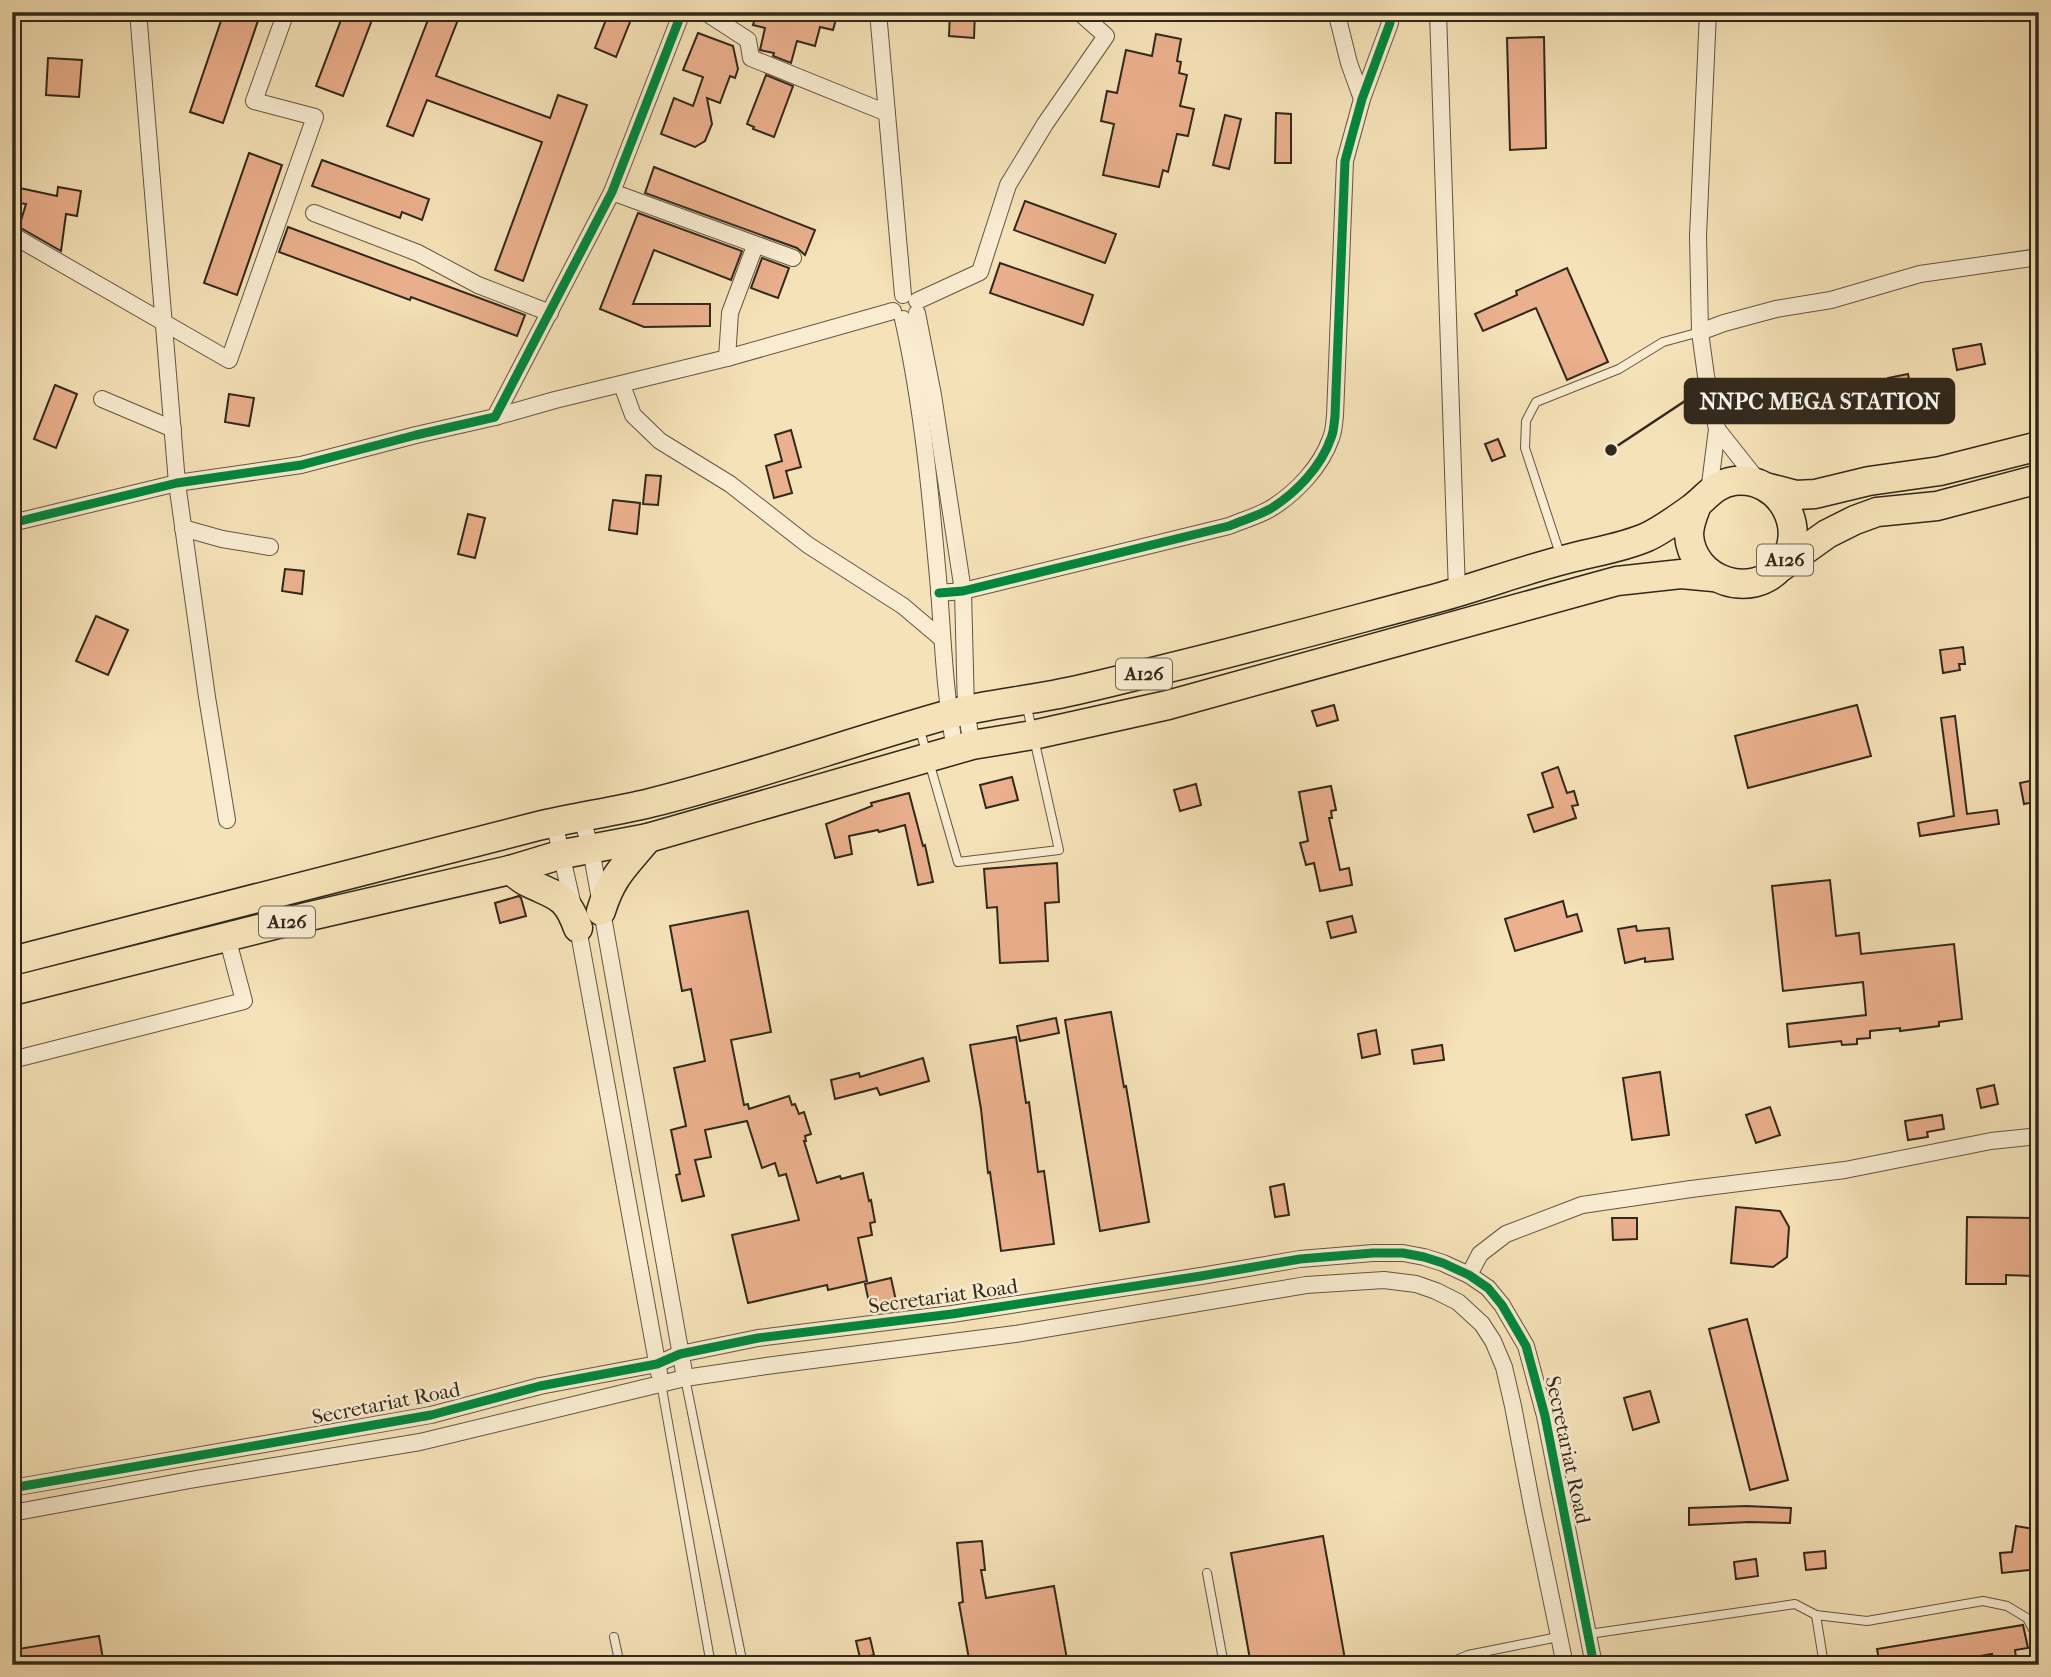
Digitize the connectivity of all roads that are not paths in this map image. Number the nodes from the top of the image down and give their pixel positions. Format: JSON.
{"nodes":[{"id":1,"x":138,"y":12,"type":"edge"},
{"id":2,"x":286,"y":12,"type":"edge"},
{"id":3,"x":682,"y":12,"type":"edge"},
{"id":4,"x":705,"y":12,"type":"edge"},
{"id":5,"x":878,"y":12,"type":"edge"},
{"id":6,"x":1079,"y":12,"type":"edge"},
{"id":7,"x":1339,"y":12,"type":"edge"},
{"id":8,"x":1385,"y":12,"type":"edge"},
{"id":9,"x":1438,"y":12,"type":"edge"},
{"id":10,"x":1708,"y":12,"type":"edge"},
{"id":11,"x":1362,"y":99,"type":"junction"},
{"id":12,"x":887,"y":113,"type":"junction"},
{"id":13,"x":612,"y":192,"type":"junction"},
{"id":14,"x":314,"y":213,"type":"dead end"},
{"id":15,"x":12,"y":235,"type":"edge"},
{"id":16,"x":755,"y":246,"type":"junction"},
{"id":17,"x":2039,"y":257,"type":"edge"},
{"id":18,"x":793,"y":258,"type":"dead end"},
{"id":19,"x":906,"y":308,"type":"junction"},
{"id":20,"x":550,"y":313,"type":"junction"},
{"id":21,"x":164,"y":323,"type":"junction"},
{"id":22,"x":1700,"y":332,"type":"junction"},
{"id":23,"x":727,"y":358,"type":"junction"},
{"id":24,"x":622,"y":384,"type":"junction"},
{"id":25,"x":102,"y":399,"type":"dead end"},
{"id":26,"x":495,"y":417,"type":"junction"},
{"id":27,"x":173,"y":429,"type":"junction"},
{"id":28,"x":1717,"y":429,"type":"junction"},
{"id":29,"x":2039,"y":446,"type":"edge"},
{"id":30,"x":2039,"y":479,"type":"edge"},
{"id":31,"x":177,"y":483,"type":"junction"},
{"id":32,"x":1764,"y":486,"type":"junction"},
{"id":33,"x":1703,"y":498,"type":"junction"},
{"id":34,"x":12,"y":523,"type":"edge"},
{"id":35,"x":183,"y":528,"type":"junction"},
{"id":36,"x":270,"y":547,"type":"dead end"},
{"id":37,"x":1562,"y":560,"type":"junction"},
{"id":38,"x":1781,"y":567,"type":"junction"},
{"id":39,"x":1713,"y":577,"type":"junction"},
{"id":40,"x":963,"y":591,"type":"junction"},
{"id":41,"x":939,"y":593,"type":"junction"},
{"id":42,"x":1457,"y":593,"type":"junction"},
{"id":43,"x":942,"y":639,"type":"junction"},
{"id":44,"x":1025,"y":699,"type":"junction"},
{"id":45,"x":957,"y":712,"type":"junction"},
{"id":46,"x":918,"y":724,"type":"junction"},
{"id":47,"x":1033,"y":735,"type":"junction"},
{"id":48,"x":963,"y":747,"type":"junction"},
{"id":49,"x":927,"y":757,"type":"junction"},
{"id":50,"x":568,"y":819,"type":"junction"},
{"id":51,"x":227,"y":820,"type":"dead end"},
{"id":52,"x":648,"y":838,"type":"junction"},
{"id":53,"x":591,"y":849,"type":"junction"},
{"id":54,"x":563,"y":854,"type":"junction"},
{"id":55,"x":510,"y":870,"type":"junction"},
{"id":56,"x":601,"y":911,"type":"junction"},
{"id":57,"x":578,"y":928,"type":"junction"},
{"id":58,"x":227,"y":937,"type":"junction"},
{"id":59,"x":12,"y":961,"type":"edge"},
{"id":60,"x":12,"y":991,"type":"edge"},
{"id":61,"x":12,"y":1060,"type":"edge"},
{"id":62,"x":2039,"y":1136,"type":"edge"},
{"id":63,"x":1469,"y":1275,"type":"junction"},
{"id":64,"x":680,"y":1354,"type":"junction"},
{"id":65,"x":657,"y":1364,"type":"junction"},
{"id":66,"x":685,"y":1378,"type":"junction"},
{"id":67,"x":661,"y":1383,"type":"junction"},
{"id":68,"x":12,"y":1488,"type":"edge"},
{"id":69,"x":12,"y":1513,"type":"edge"},
{"id":70,"x":1207,"y":1573,"type":"dead end"},
{"id":71,"x":1816,"y":1615,"type":"junction"},
{"id":72,"x":1589,"y":1634,"type":"junction"},
{"id":73,"x":614,"y":1637,"type":"dead end"},
{"id":74,"x":1558,"y":1637,"type":"junction"},
{"id":75,"x":2039,"y":1641,"type":"edge"},
{"id":76,"x":1468,"y":1655,"type":"junction"},
{"id":77,"x":1594,"y":1663,"type":"edge"},
{"id":78,"x":620,"y":1665,"type":"edge"},
{"id":79,"x":711,"y":1665,"type":"edge"},
{"id":80,"x":743,"y":1665,"type":"edge"},
{"id":81,"x":1224,"y":1665,"type":"edge"},
{"id":82,"x":1444,"y":1665,"type":"edge"},
{"id":83,"x":1470,"y":1665,"type":"edge"},
{"id":84,"x":1565,"y":1665,"type":"edge"},
{"id":85,"x":1574,"y":1665,"type":"edge"},
{"id":86,"x":1824,"y":1665,"type":"edge"}],
"edges":[{"from":1,"to":21,"type":"street"},
{"from":2,"to":21,"type":"street"},
{"from":3,"to":13,"type":"street"},
{"from":4,"to":12,"type":"street"},
{"from":5,"to":12,"type":"street"},
{"from":6,"to":19,"type":"street"},
{"from":7,"to":11,"type":"street"},
{"from":8,"to":11,"type":"street"},
{"from":9,"to":42,"type":"street"},
{"from":10,"to":22,"type":"street"},
{"from":11,"to":40,"type":"street"},
{"from":12,"to":19,"type":"street"},
{"from":13,"to":16,"type":"street"},
{"from":13,"to":20,"type":"street"},
{"from":14,"to":20,"type":"street"},
{"from":15,"to":21,"type":"street"},
{"from":16,"to":18,"type":"street"},
{"from":16,"to":23,"type":"street"},
{"from":17,"to":22,"type":"street"},
{"from":19,"to":23,"type":"street"},
{"from":19,"to":40,"type":"street"},
{"from":19,"to":41,"type":"street"},
{"from":20,"to":26,"type":"street"},
{"from":21,"to":27,"type":"street"},
{"from":22,"to":28,"type":"street"},
{"from":22,"to":37,"type":"lane"},
{"from":23,"to":24,"type":"street"},
{"from":24,"to":26,"type":"street"},
{"from":24,"to":43,"type":"street"},
{"from":25,"to":27,"type":"street"},
{"from":26,"to":31,"type":"street"},
{"from":27,"to":31,"type":"street"},
{"from":28,"to":32,"type":"street"},
{"from":28,"to":33,"type":"street"},
{"from":29,"to":32,"type":"highway","number":"A126"},
{"from":30,"to":38,"type":"highway","number":"A126"},
{"from":31,"to":34,"type":"street"},
{"from":31,"to":35,"type":"street"},
{"from":32,"to":33,"type":"highway","number":"A126"},
{"from":32,"to":38,"type":"highway","number":"A126"},
{"from":33,"to":37,"type":"highway","number":"A126"},
{"from":33,"to":39,"type":"highway"},
{"from":35,"to":36,"type":"street"},
{"from":35,"to":51,"type":"street"},
{"from":37,"to":42,"type":"highway","number":"A126"},
{"from":38,"to":39,"type":"highway","number":"A126"},
{"from":39,"to":47,"type":"highway","number":"A126"},
{"from":40,"to":41,"type":"street"},
{"from":40,"to":45,"type":"street"},
{"from":41,"to":43,"type":"street"},
{"from":42,"to":44,"type":"highway","number":"A126"},
{"from":43,"to":45,"type":"street"},
{"from":44,"to":45,"type":"highway","number":"A126"},
{"from":44,"to":47,"type":"lane"},
{"from":45,"to":46,"type":"highway","number":"A126"},
{"from":45,"to":48,"type":"street"},
{"from":46,"to":49,"type":"lane"},
{"from":46,"to":50,"type":"highway","number":"A126"},
{"from":47,"to":48,"type":"highway","number":"A126"},
{"from":47,"to":49,"type":"lane"},
{"from":48,"to":49,"type":"highway","number":"A126"},
{"from":49,"to":52,"type":"highway","number":"A126"},
{"from":50,"to":53,"type":"street"},
{"from":50,"to":54,"type":"street"},
{"from":50,"to":59,"type":"highway","number":"A126"},
{"from":52,"to":53,"type":"highway","number":"A126"},
{"from":52,"to":56,"type":"highway"},
{"from":53,"to":54,"type":"highway","number":"A126"},
{"from":53,"to":56,"type":"street"},
{"from":54,"to":55,"type":"highway","number":"A126"},
{"from":54,"to":57,"type":"street"},
{"from":55,"to":57,"type":"highway"},
{"from":55,"to":58,"type":"highway","number":"A126"},
{"from":56,"to":64,"type":"street"},
{"from":57,"to":65,"type":"street"},
{"from":58,"to":60,"type":"highway","number":"A126"},
{"from":58,"to":61,"type":"street"},
{"from":62,"to":63,"type":"street"},
{"from":63,"to":64,"type":"street","name":"Secretariat Road"},
{"from":63,"to":72,"type":"street","name":"Secretariat Road"},
{"from":64,"to":65,"type":"street","name":"Secretariat Road"},
{"from":64,"to":66,"type":"street"},
{"from":65,"to":67,"type":"street"},
{"from":65,"to":68,"type":"street","name":"Secretariat Road"},
{"from":66,"to":67,"type":"street","name":"Secretariat Road"},
{"from":66,"to":74,"type":"street","name":"Secretariat Road"},
{"from":66,"to":80,"type":"lane"},
{"from":67,"to":69,"type":"street","name":"Secretariat Road"},
{"from":67,"to":79,"type":"lane"},
{"from":70,"to":81,"type":"lane"},
{"from":71,"to":72,"type":"lane"},
{"from":71,"to":75,"type":"lane"},
{"from":71,"to":86,"type":"lane"},
{"from":72,"to":77,"type":"street","name":"Secretariat Road"},
{"from":73,"to":78,"type":"lane"},
{"from":74,"to":76,"type":"lane"},
{"from":74,"to":84,"type":"street","name":"Secretariat Road"},
{"from":76,"to":82,"type":"lane"},
{"from":76,"to":83,"type":"lane"},
{"from":77,"to":85,"type":"street"}]}
